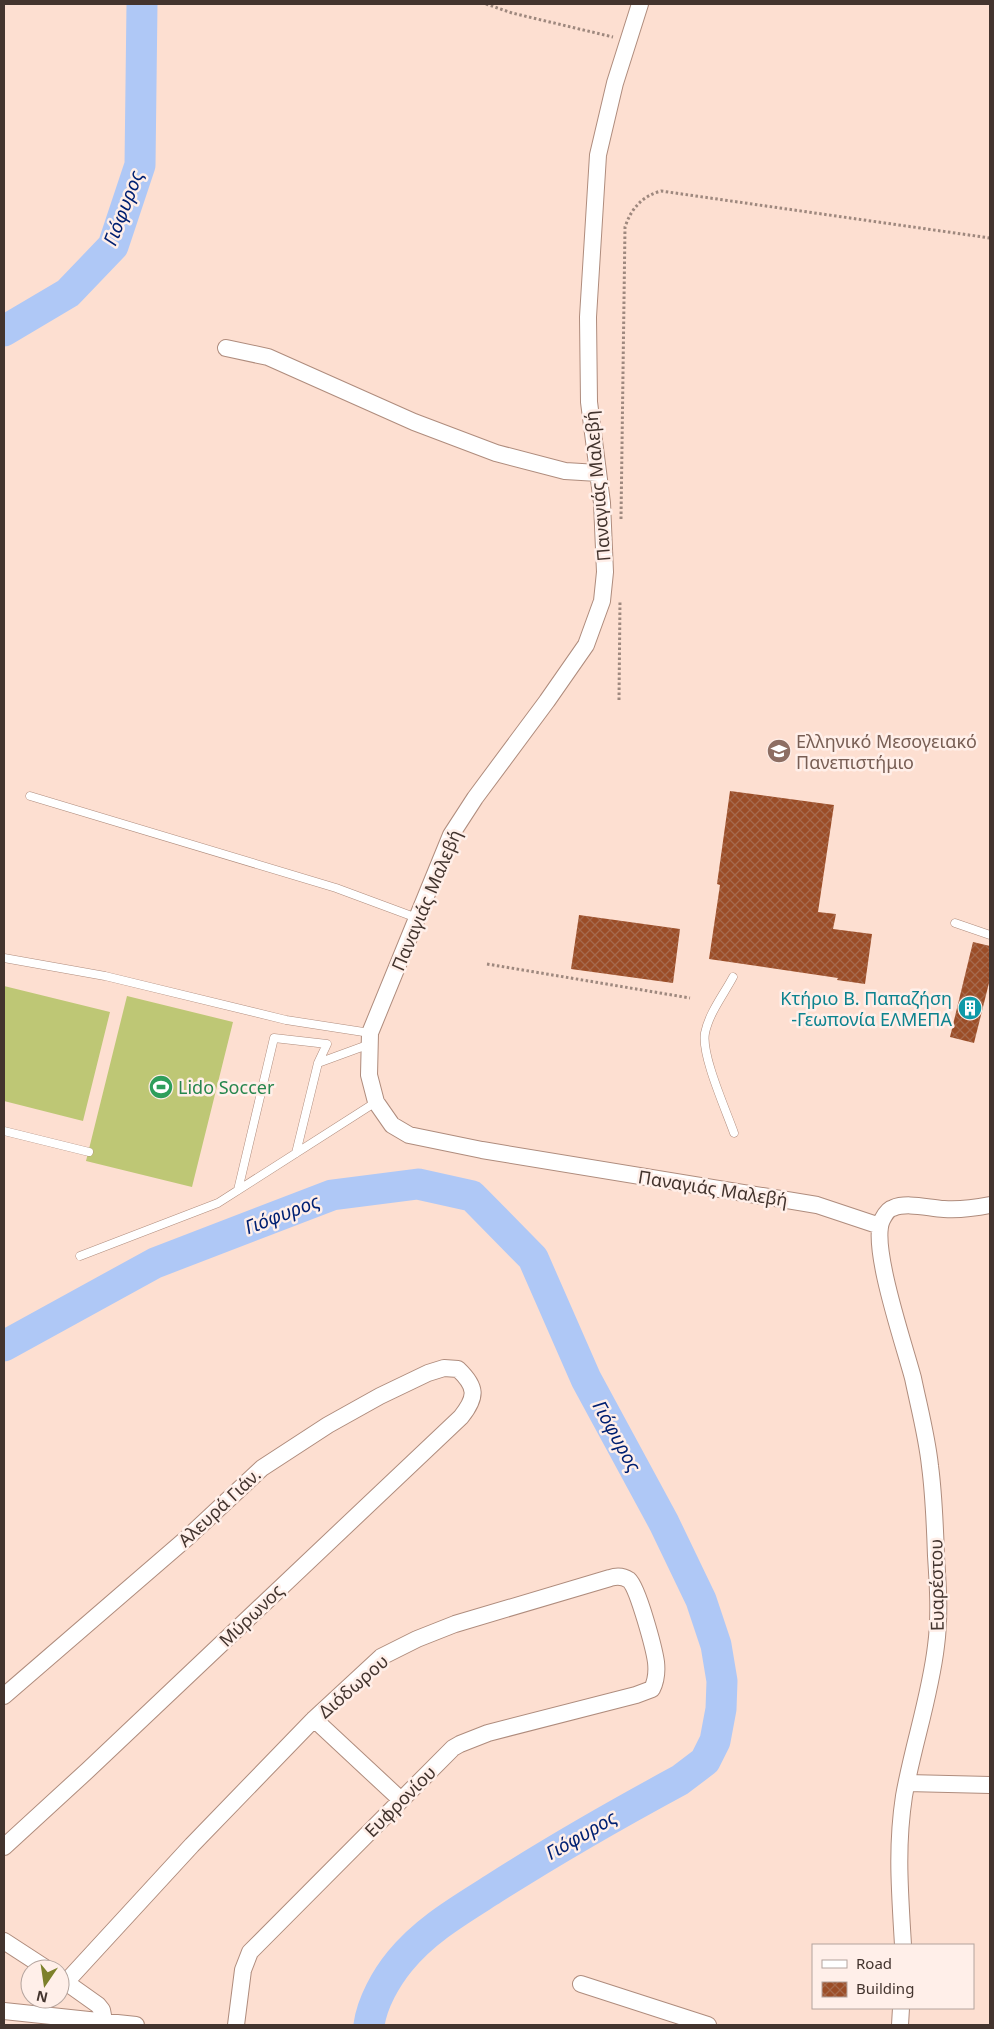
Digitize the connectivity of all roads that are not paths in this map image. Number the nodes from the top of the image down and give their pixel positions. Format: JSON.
{"nodes":[{"id":1,"x":640,"y":4,"type":"edge"},
{"id":2,"x":226,"y":348,"type":"dead end"},
{"id":3,"x":598,"y":473,"type":"junction"},
{"id":4,"x":30,"y":796,"type":"dead end"},
{"id":5,"x":417,"y":918,"type":"junction"},
{"id":6,"x":955,"y":923,"type":"dead end"},
{"id":7,"x":990,"y":935,"type":"edge"},
{"id":8,"x":4,"y":958,"type":"edge"},
{"id":9,"x":733,"y":976,"type":"dead end"},
{"id":10,"x":370,"y":1039,"type":"junction"},
{"id":11,"x":318,"y":1063,"type":"junction"},
{"id":12,"x":376,"y":1102,"type":"junction"},
{"id":13,"x":4,"y":1131,"type":"edge"},
{"id":14,"x":734,"y":1133,"type":"dead end"},
{"id":15,"x":89,"y":1152,"type":"dead end"},
{"id":16,"x":296,"y":1153,"type":"junction"},
{"id":17,"x":238,"y":1190,"type":"junction"},
{"id":18,"x":990,"y":1205,"type":"edge"},
{"id":19,"x":880,"y":1226,"type":"junction"},
{"id":20,"x":80,"y":1256,"type":"dead end"},
{"id":21,"x":462,"y":1374,"type":"joint"},
{"id":22,"x":654,"y":1685,"type":"joint"},
{"id":23,"x":4,"y":1696,"type":"edge"},
{"id":24,"x":314,"y":1719,"type":"junction"},
{"id":25,"x":907,"y":1782,"type":"junction"},
{"id":26,"x":990,"y":1785,"type":"edge"},
{"id":27,"x":401,"y":1800,"type":"junction"},
{"id":28,"x":4,"y":1848,"type":"edge"},
{"id":29,"x":4,"y":1941,"type":"edge"},
{"id":30,"x":903,"y":1944,"type":"edge"},
{"id":31,"x":32,"y":1959,"type":"edge"},
{"id":32,"x":70,"y":1973,"type":"edge"},
{"id":33,"x":581,"y":1984,"type":"dead end"},
{"id":34,"x":70,"y":1985,"type":"edge"},
{"id":35,"x":901,"y":2009,"type":"edge"},
{"id":36,"x":4,"y":2011,"type":"edge"},
{"id":37,"x":104,"y":2021,"type":"junction"},
{"id":38,"x":136,"y":2025,"type":"edge"},
{"id":39,"x":236,"y":2025,"type":"edge"},
{"id":40,"x":708,"y":2025,"type":"edge"},
{"id":41,"x":900,"y":2025,"type":"edge"}],
"edges":[{"from":1,"to":3,"type":"street","name":"Παναγιάς Μαλεβή"},
{"from":2,"to":3,"type":"street"},
{"from":3,"to":5,"type":"street","name":"Παναγιάς Μαλεβή"},
{"from":4,"to":5,"type":"lane"},
{"from":5,"to":10,"type":"street","name":"Παναγιάς Μαλεβή"},
{"from":6,"to":7,"type":"lane"},
{"from":8,"to":10,"type":"lane"},
{"from":9,"to":14,"type":"lane"},
{"from":10,"to":11,"type":"lane"},
{"from":10,"to":12,"type":"street","name":"Παναγιάς Μαλεβή"},
{"from":11,"to":16,"type":"lane"},
{"from":11,"to":17,"type":"lane"},
{"from":12,"to":16,"type":"lane"},
{"from":12,"to":19,"type":"street","name":"Παναγιάς Μαλεβή"},
{"from":13,"to":15,"type":"lane"},
{"from":16,"to":17,"type":"lane"},
{"from":17,"to":20,"type":"lane"},
{"from":18,"to":19,"type":"street"},
{"from":19,"to":25,"type":"street","name":"Ευαρέστου"},
{"from":21,"to":23,"type":"street","name":"Αλευρά Γιάν."},
{"from":21,"to":28,"type":"street","name":"Μύρωνος"},
{"from":22,"to":24,"type":"street","name":"Διόδωρου"},
{"from":22,"to":27,"type":"street","name":"Ευφρονίου"},
{"from":24,"to":27,"type":"street"},
{"from":24,"to":32,"type":"street","name":"Διόδωρου"},
{"from":25,"to":26,"type":"street"},
{"from":25,"to":30,"type":"street","name":"Ευαρέστου"},
{"from":27,"to":39,"type":"street","name":"Ευφρονίου"},
{"from":29,"to":31,"type":"street"},
{"from":33,"to":40,"type":"street"},
{"from":34,"to":37,"type":"street"},
{"from":35,"to":41,"type":"street"},
{"from":36,"to":37,"type":"street"},
{"from":37,"to":38,"type":"street"}]}
